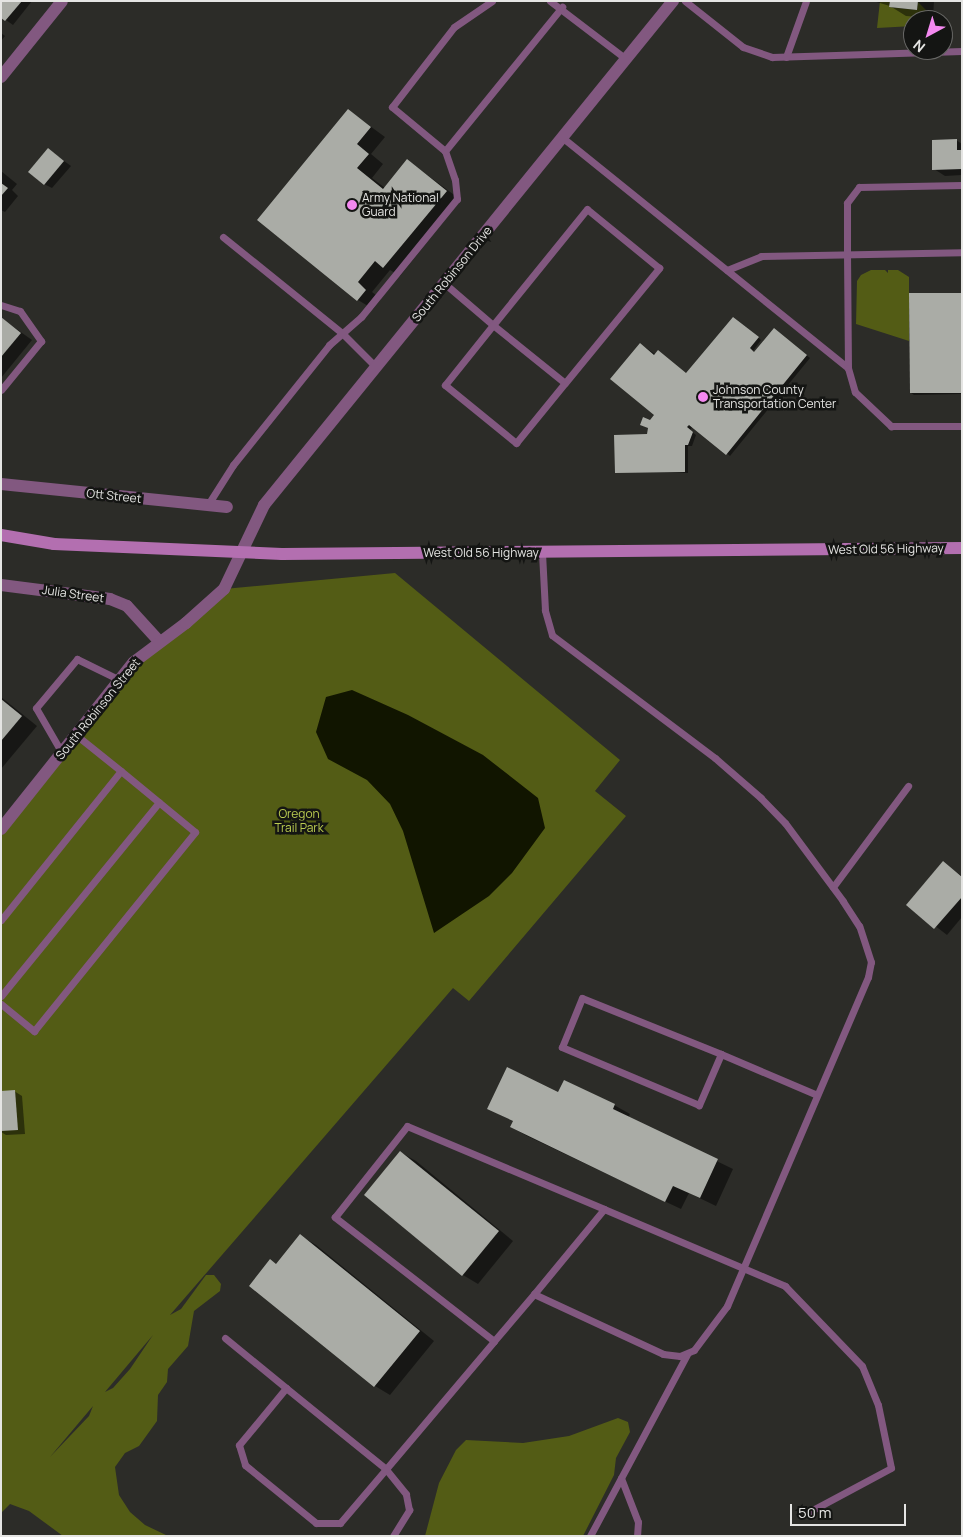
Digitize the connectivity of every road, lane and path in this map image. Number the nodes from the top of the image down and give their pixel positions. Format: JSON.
{"nodes":[{"id":1,"x":62,"y":1,"type":"edge"},
{"id":2,"x":492,"y":1,"type":"edge"},
{"id":3,"x":550,"y":1,"type":"edge"},
{"id":4,"x":673,"y":1,"type":"edge"},
{"id":5,"x":685,"y":1,"type":"edge"},
{"id":6,"x":806,"y":1,"type":"edge"},
{"id":7,"x":562,"y":7,"type":"junction"},
{"id":8,"x":962,"y":51,"type":"edge"},
{"id":9,"x":786,"y":58,"type":"junction"},
{"id":10,"x":626,"y":59,"type":"junction"},
{"id":11,"x":1,"y":77,"type":"edge"},
{"id":12,"x":563,"y":138,"type":"junction"},
{"id":13,"x":445,"y":151,"type":"junction"},
{"id":14,"x":962,"y":185,"type":"edge"},
{"id":15,"x":223,"y":237,"type":"dead end"},
{"id":16,"x":962,"y":252,"type":"edge"},
{"id":17,"x":847,"y":253,"type":"junction"},
{"id":18,"x":727,"y":270,"type":"junction"},
{"id":19,"x":444,"y":283,"type":"junction"},
{"id":20,"x":1,"y":305,"type":"edge"},
{"id":21,"x":493,"y":325,"type":"junction"},
{"id":22,"x":343,"y":334,"type":"junction"},
{"id":23,"x":376,"y":367,"type":"junction"},
{"id":24,"x":848,"y":368,"type":"junction"},
{"id":25,"x":565,"y":383,"type":"junction"},
{"id":26,"x":1,"y":390,"type":"edge"},
{"id":27,"x":962,"y":426,"type":"edge"},
{"id":28,"x":1,"y":484,"type":"edge"},
{"id":29,"x":207,"y":506,"type":"junction"},
{"id":30,"x":227,"y":507,"type":"dead end"},
{"id":31,"x":1,"y":536,"type":"edge"},
{"id":32,"x":962,"y":548,"type":"edge"},
{"id":33,"x":542,"y":552,"type":"junction"},
{"id":34,"x":243,"y":553,"type":"junction"},
{"id":35,"x":1,"y":585,"type":"edge"},
{"id":36,"x":159,"y":641,"type":"junction"},
{"id":37,"x":120,"y":680,"type":"junction"},
{"id":38,"x":76,"y":735,"type":"junction"},
{"id":39,"x":62,"y":753,"type":"junction"},
{"id":40,"x":121,"y":771,"type":"junction"},
{"id":41,"x":908,"y":786,"type":"dead end"},
{"id":42,"x":159,"y":802,"type":"junction"},
{"id":43,"x":1,"y":829,"type":"edge"},
{"id":44,"x":833,"y":887,"type":"junction"},
{"id":45,"x":1,"y":920,"type":"edge"},
{"id":46,"x":1,"y":996,"type":"edge"},
{"id":47,"x":1,"y":1004,"type":"edge"},
{"id":48,"x":721,"y":1054,"type":"junction"},
{"id":49,"x":817,"y":1095,"type":"junction"},
{"id":50,"x":604,"y":1209,"type":"junction"},
{"id":51,"x":744,"y":1268,"type":"junction"},
{"id":52,"x":534,"y":1294,"type":"junction"},
{"id":53,"x":225,"y":1338,"type":"dead end"},
{"id":54,"x":494,"y":1341,"type":"junction"},
{"id":55,"x":687,"y":1354,"type":"junction"},
{"id":56,"x":286,"y":1388,"type":"junction"},
{"id":57,"x":386,"y":1469,"type":"junction"},
{"id":58,"x":620,"y":1478,"type":"junction"},
{"id":59,"x":810,"y":1512,"type":"dead end"},
{"id":60,"x":393,"y":1536,"type":"edge"},
{"id":61,"x":590,"y":1536,"type":"edge"},
{"id":62,"x":636,"y":1536,"type":"edge"}],
"edges":[{"from":1,"to":11,"type":"street"},
{"from":2,"to":13,"type":"lane"},
{"from":3,"to":7,"type":"lane"},
{"from":4,"to":10,"type":"street","name":"South Robinson Drive"},
{"from":5,"to":9,"type":"lane"},
{"from":6,"to":9,"type":"lane"},
{"from":7,"to":10,"type":"lane"},
{"from":7,"to":13,"type":"lane"},
{"from":8,"to":9,"type":"lane"},
{"from":10,"to":12,"type":"street","name":"South Robinson Drive"},
{"from":12,"to":18,"type":"lane"},
{"from":12,"to":19,"type":"street","name":"South Robinson Drive"},
{"from":13,"to":22,"type":"lane"},
{"from":14,"to":17,"type":"lane"},
{"from":15,"to":22,"type":"lane"},
{"from":16,"to":17,"type":"lane"},
{"from":17,"to":18,"type":"lane"},
{"from":17,"to":24,"type":"lane"},
{"from":18,"to":24,"type":"lane"},
{"from":19,"to":21,"type":"lane"},
{"from":19,"to":23,"type":"street","name":"South Robinson Drive"},
{"from":20,"to":26,"type":"lane"},
{"from":21,"to":25,"type":"lane"},
{"from":21,"to":25,"type":"lane"},
{"from":21,"to":25,"type":"lane"},
{"from":22,"to":23,"type":"lane"},
{"from":22,"to":29,"type":"lane"},
{"from":23,"to":34,"type":"street","name":"South Robinson Drive"},
{"from":24,"to":27,"type":"lane"},
{"from":28,"to":29,"type":"street","name":"Ott Street"},
{"from":29,"to":30,"type":"street","name":"Ott Street"},
{"from":31,"to":34,"type":"main road","name":"West Old 56 Highway"},
{"from":32,"to":33,"type":"main road","name":"West Old 56 Highway"},
{"from":33,"to":34,"type":"main road","name":"West Old 56 Highway"},
{"from":33,"to":44,"type":"lane"},
{"from":34,"to":36,"type":"street","name":"South Robinson Street"},
{"from":35,"to":36,"type":"street","name":"Julia Street"},
{"from":36,"to":37,"type":"street","name":"South Robinson Street"},
{"from":37,"to":38,"type":"street","name":"South Robinson Street"},
{"from":37,"to":39,"type":"lane"},
{"from":38,"to":39,"type":"street","name":"South Robinson Street"},
{"from":38,"to":40,"type":"lane"},
{"from":39,"to":43,"type":"street","name":"South Robinson Street"},
{"from":40,"to":42,"type":"lane"},
{"from":40,"to":45,"type":"lane"},
{"from":41,"to":44,"type":"lane"},
{"from":42,"to":46,"type":"lane"},
{"from":42,"to":47,"type":"lane"},
{"from":44,"to":49,"type":"lane"},
{"from":48,"to":48,"type":"lane"},
{"from":48,"to":49,"type":"lane"},
{"from":49,"to":51,"type":"lane"},
{"from":50,"to":51,"type":"lane"},
{"from":50,"to":52,"type":"lane"},
{"from":50,"to":54,"type":"lane"},
{"from":51,"to":55,"type":"lane"},
{"from":51,"to":59,"type":"lane"},
{"from":52,"to":54,"type":"lane"},
{"from":52,"to":55,"type":"lane"},
{"from":53,"to":56,"type":"lane"},
{"from":54,"to":57,"type":"lane"},
{"from":55,"to":58,"type":"lane"},
{"from":56,"to":57,"type":"lane"},
{"from":56,"to":57,"type":"lane"},
{"from":57,"to":60,"type":"lane"},
{"from":58,"to":61,"type":"lane"},
{"from":58,"to":62,"type":"lane"}]}
